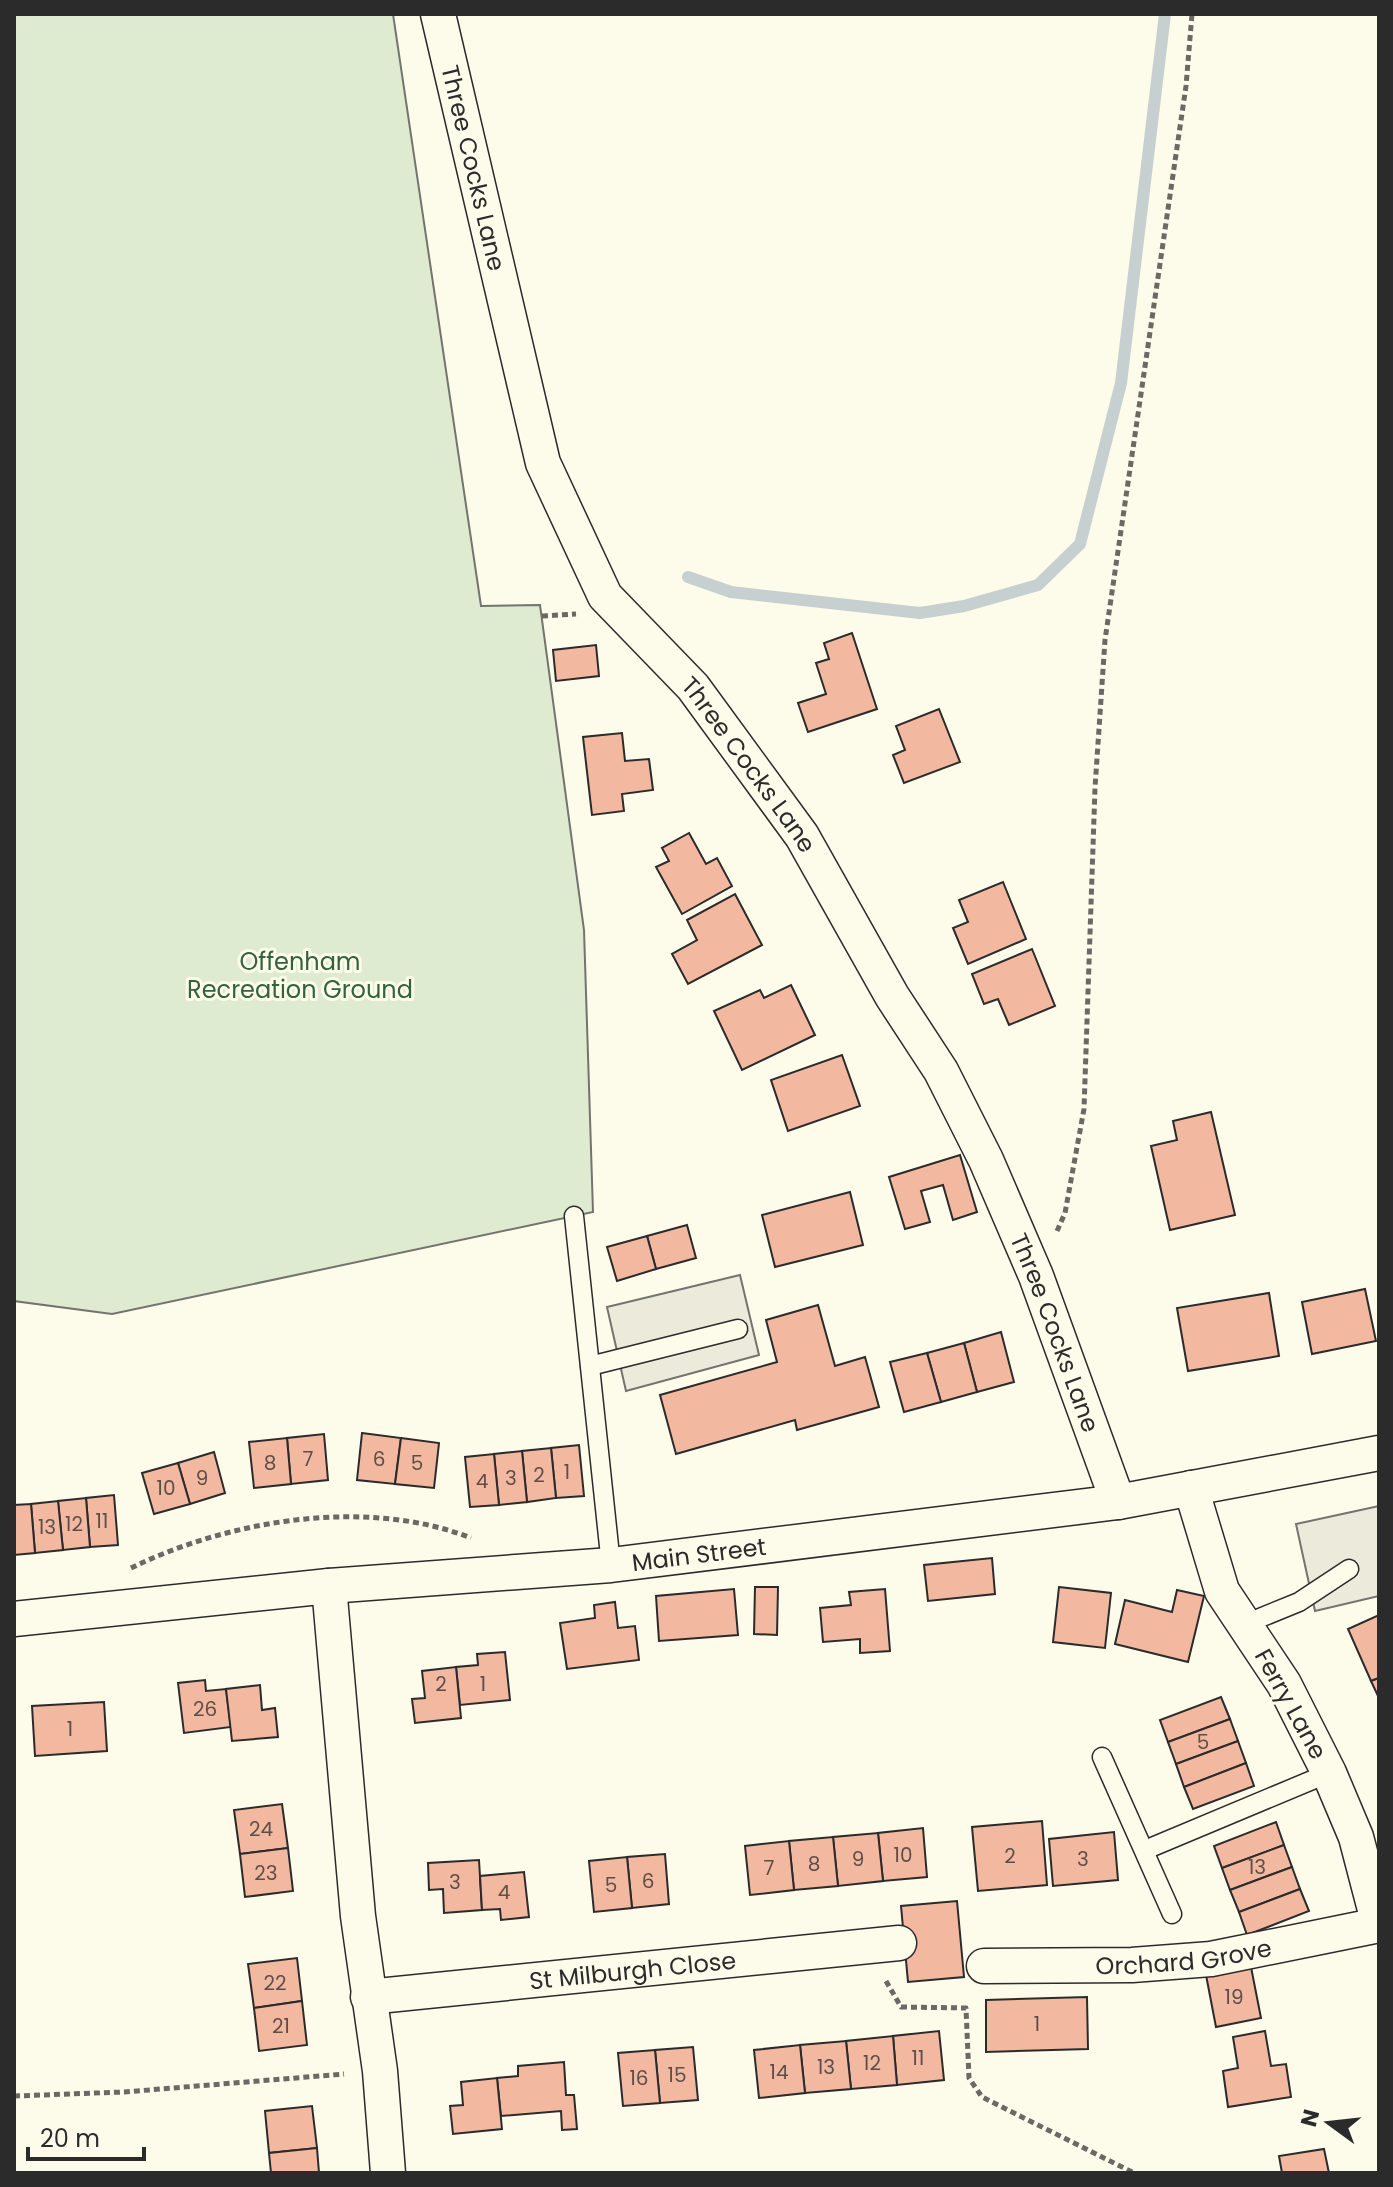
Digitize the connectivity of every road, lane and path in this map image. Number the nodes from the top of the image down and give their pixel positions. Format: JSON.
{"nodes":[{"id":1,"x":438,"y":14,"type":"edge"},
{"id":2,"x":1192,"y":14,"type":"edge"},
{"id":3,"x":574,"y":1216,"type":"dead end"},
{"id":4,"x":1036,"y":1276,"type":"junction"},
{"id":5,"x":738,"y":1329,"type":"dead end"},
{"id":6,"x":590,"y":1366,"type":"junction"},
{"id":7,"x":1379,"y":1453,"type":"edge"},
{"id":8,"x":1191,"y":1488,"type":"junction"},
{"id":9,"x":1118,"y":1502,"type":"junction"},
{"id":10,"x":478,"y":1541,"type":"dead end"},
{"id":11,"x":611,"y":1565,"type":"junction"},
{"id":12,"x":1349,"y":1569,"type":"dead end"},
{"id":13,"x":120,"y":1573,"type":"dead end"},
{"id":14,"x":329,"y":1586,"type":"junction"},
{"id":15,"x":14,"y":1619,"type":"edge"},
{"id":16,"x":1245,"y":1624,"type":"junction"},
{"id":17,"x":1102,"y":1757,"type":"dead end"},
{"id":18,"x":1329,"y":1773,"type":"junction"},
{"id":19,"x":1145,"y":1850,"type":"junction"},
{"id":20,"x":1172,"y":1914,"type":"dead end"},
{"id":21,"x":1379,"y":1925,"type":"edge"},
{"id":22,"x":882,"y":1944,"type":"joint"},
{"id":23,"x":984,"y":1966,"type":"dead end"},
{"id":24,"x":368,"y":1997,"type":"junction"},
{"id":25,"x":380,"y":2071,"type":"junction"},
{"id":26,"x":14,"y":2096,"type":"edge"},
{"id":27,"x":388,"y":2173,"type":"edge"},
{"id":28,"x":1134,"y":2173,"type":"edge"}],
"edges":[{"from":1,"to":4,"type":"street","name":"Three Cocks Lane"},
{"from":2,"to":4,"type":"path"},
{"from":3,"to":6,"type":"lane"},
{"from":4,"to":9,"type":"street","name":"Three Cocks Lane"},
{"from":5,"to":6,"type":"lane"},
{"from":6,"to":11,"type":"lane"},
{"from":7,"to":8,"type":"street","name":"Main Street"},
{"from":8,"to":9,"type":"street","name":"Main Street"},
{"from":8,"to":16,"type":"street","name":"Ferry Lane"},
{"from":9,"to":11,"type":"street","name":"Main Street"},
{"from":10,"to":13,"type":"path"},
{"from":11,"to":14,"type":"street","name":"Main Street"},
{"from":12,"to":16,"type":"lane"},
{"from":14,"to":15,"type":"street","name":"Main Street"},
{"from":14,"to":24,"type":"street"},
{"from":16,"to":18,"type":"street","name":"Ferry Lane"},
{"from":17,"to":19,"type":"lane"},
{"from":18,"to":19,"type":"lane"},
{"from":18,"to":21,"type":"street","name":"Ferry Lane"},
{"from":19,"to":20,"type":"lane"},
{"from":21,"to":23,"type":"street","name":"Orchard Grove"},
{"from":22,"to":24,"type":"street","name":"St Milburgh Close"},
{"from":22,"to":28,"type":"path"},
{"from":24,"to":25,"type":"street"},
{"from":25,"to":26,"type":"path"},
{"from":25,"to":27,"type":"street"}]}
